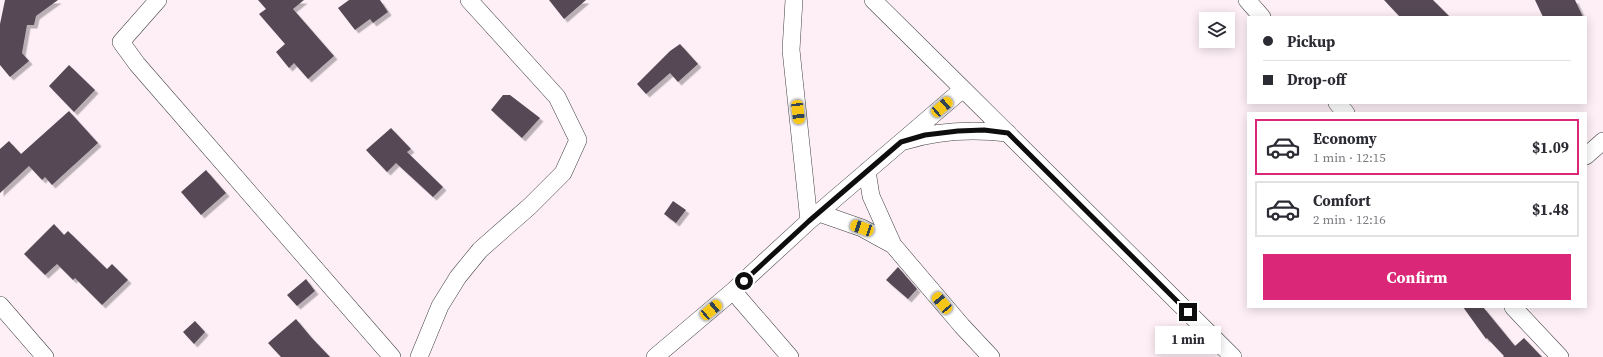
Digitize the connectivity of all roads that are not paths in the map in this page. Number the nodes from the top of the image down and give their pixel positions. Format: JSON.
{"nodes":[{"id":1,"x":158,"y":0,"type":"edge"},
{"id":2,"x":469,"y":0,"type":"edge"},
{"id":3,"x":794,"y":0,"type":"edge"},
{"id":4,"x":873,"y":0,"type":"edge"},
{"id":5,"x":1248,"y":0,"type":"edge"},
{"id":6,"x":1261,"y":16,"type":"edge"},
{"id":7,"x":963,"y":89,"type":"junction"},
{"id":8,"x":1338,"y":104,"type":"edge"},
{"id":9,"x":1345,"y":112,"type":"edge"},
{"id":10,"x":1008,"y":133,"type":"junction"},
{"id":11,"x":1603,"y":140,"type":"edge"},
{"id":12,"x":901,"y":142,"type":"junction"},
{"id":13,"x":1587,"y":155,"type":"edge"},
{"id":14,"x":867,"y":171,"type":"junction"},
{"id":15,"x":814,"y":217,"type":"junction"},
{"id":16,"x":893,"y":245,"type":"junction"},
{"id":17,"x":734,"y":291,"type":"junction"},
{"id":18,"x":0,"y":305,"type":"edge"},
{"id":19,"x":1514,"y":308,"type":"edge"},
{"id":20,"x":45,"y":357,"type":"edge"},
{"id":21,"x":392,"y":357,"type":"edge"},
{"id":22,"x":419,"y":357,"type":"edge"},
{"id":23,"x":655,"y":357,"type":"edge"},
{"id":24,"x":790,"y":357,"type":"edge"},
{"id":25,"x":992,"y":357,"type":"edge"},
{"id":26,"x":1233,"y":357,"type":"edge"},
{"id":27,"x":1560,"y":357,"type":"edge"}],
"edges":[{"from":1,"to":21,"type":"street"},
{"from":2,"to":22,"type":"street"},
{"from":3,"to":15,"type":"street"},
{"from":4,"to":7,"type":"street"},
{"from":5,"to":6,"type":"street"},
{"from":7,"to":10,"type":"street"},
{"from":7,"to":12,"type":"street"},
{"from":8,"to":9,"type":"street"},
{"from":10,"to":12,"type":"street"},
{"from":10,"to":26,"type":"street"},
{"from":11,"to":13,"type":"street"},
{"from":12,"to":14,"type":"street"},
{"from":14,"to":15,"type":"street"},
{"from":14,"to":16,"type":"street"},
{"from":15,"to":16,"type":"street"},
{"from":15,"to":17,"type":"street"},
{"from":16,"to":25,"type":"street"},
{"from":17,"to":23,"type":"street"},
{"from":17,"to":24,"type":"street"},
{"from":18,"to":20,"type":"street"},
{"from":19,"to":27,"type":"street"}]}
